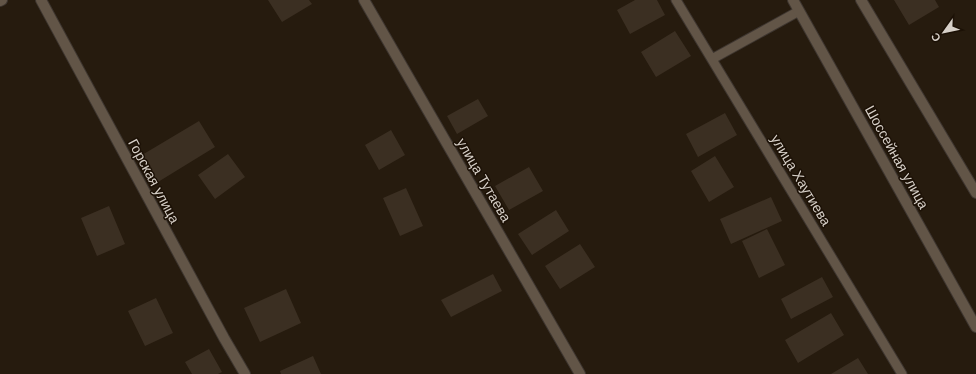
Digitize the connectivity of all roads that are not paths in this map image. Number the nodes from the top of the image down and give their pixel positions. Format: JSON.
{"nodes":[{"id":1,"x":40,"y":0,"type":"edge"},
{"id":2,"x":364,"y":0,"type":"edge"},
{"id":3,"x":676,"y":0,"type":"edge"},
{"id":4,"x":793,"y":0,"type":"edge"},
{"id":5,"x":861,"y":0,"type":"edge"},
{"id":6,"x":799,"y":11,"type":"junction"},
{"id":7,"x":712,"y":59,"type":"junction"},
{"id":8,"x":976,"y":193,"type":"edge"},
{"id":9,"x":976,"y":327,"type":"edge"},
{"id":10,"x":245,"y":374,"type":"edge"},
{"id":11,"x":580,"y":374,"type":"edge"},
{"id":12,"x":902,"y":374,"type":"edge"}],
"edges":[{"from":1,"to":10,"type":"street","name":"Горская улица"},
{"from":2,"to":11,"type":"street","name":"улица Тутаева"},
{"from":3,"to":7,"type":"lane","name":"улица Хаутиева"},
{"from":4,"to":6,"type":"street","name":"Шоссейная улица"},
{"from":5,"to":8,"type":"street"},
{"from":6,"to":7,"type":"lane"},
{"from":6,"to":9,"type":"street","name":"Шоссейная улица"},
{"from":7,"to":12,"type":"lane","name":"улица Хаутиева"}]}
